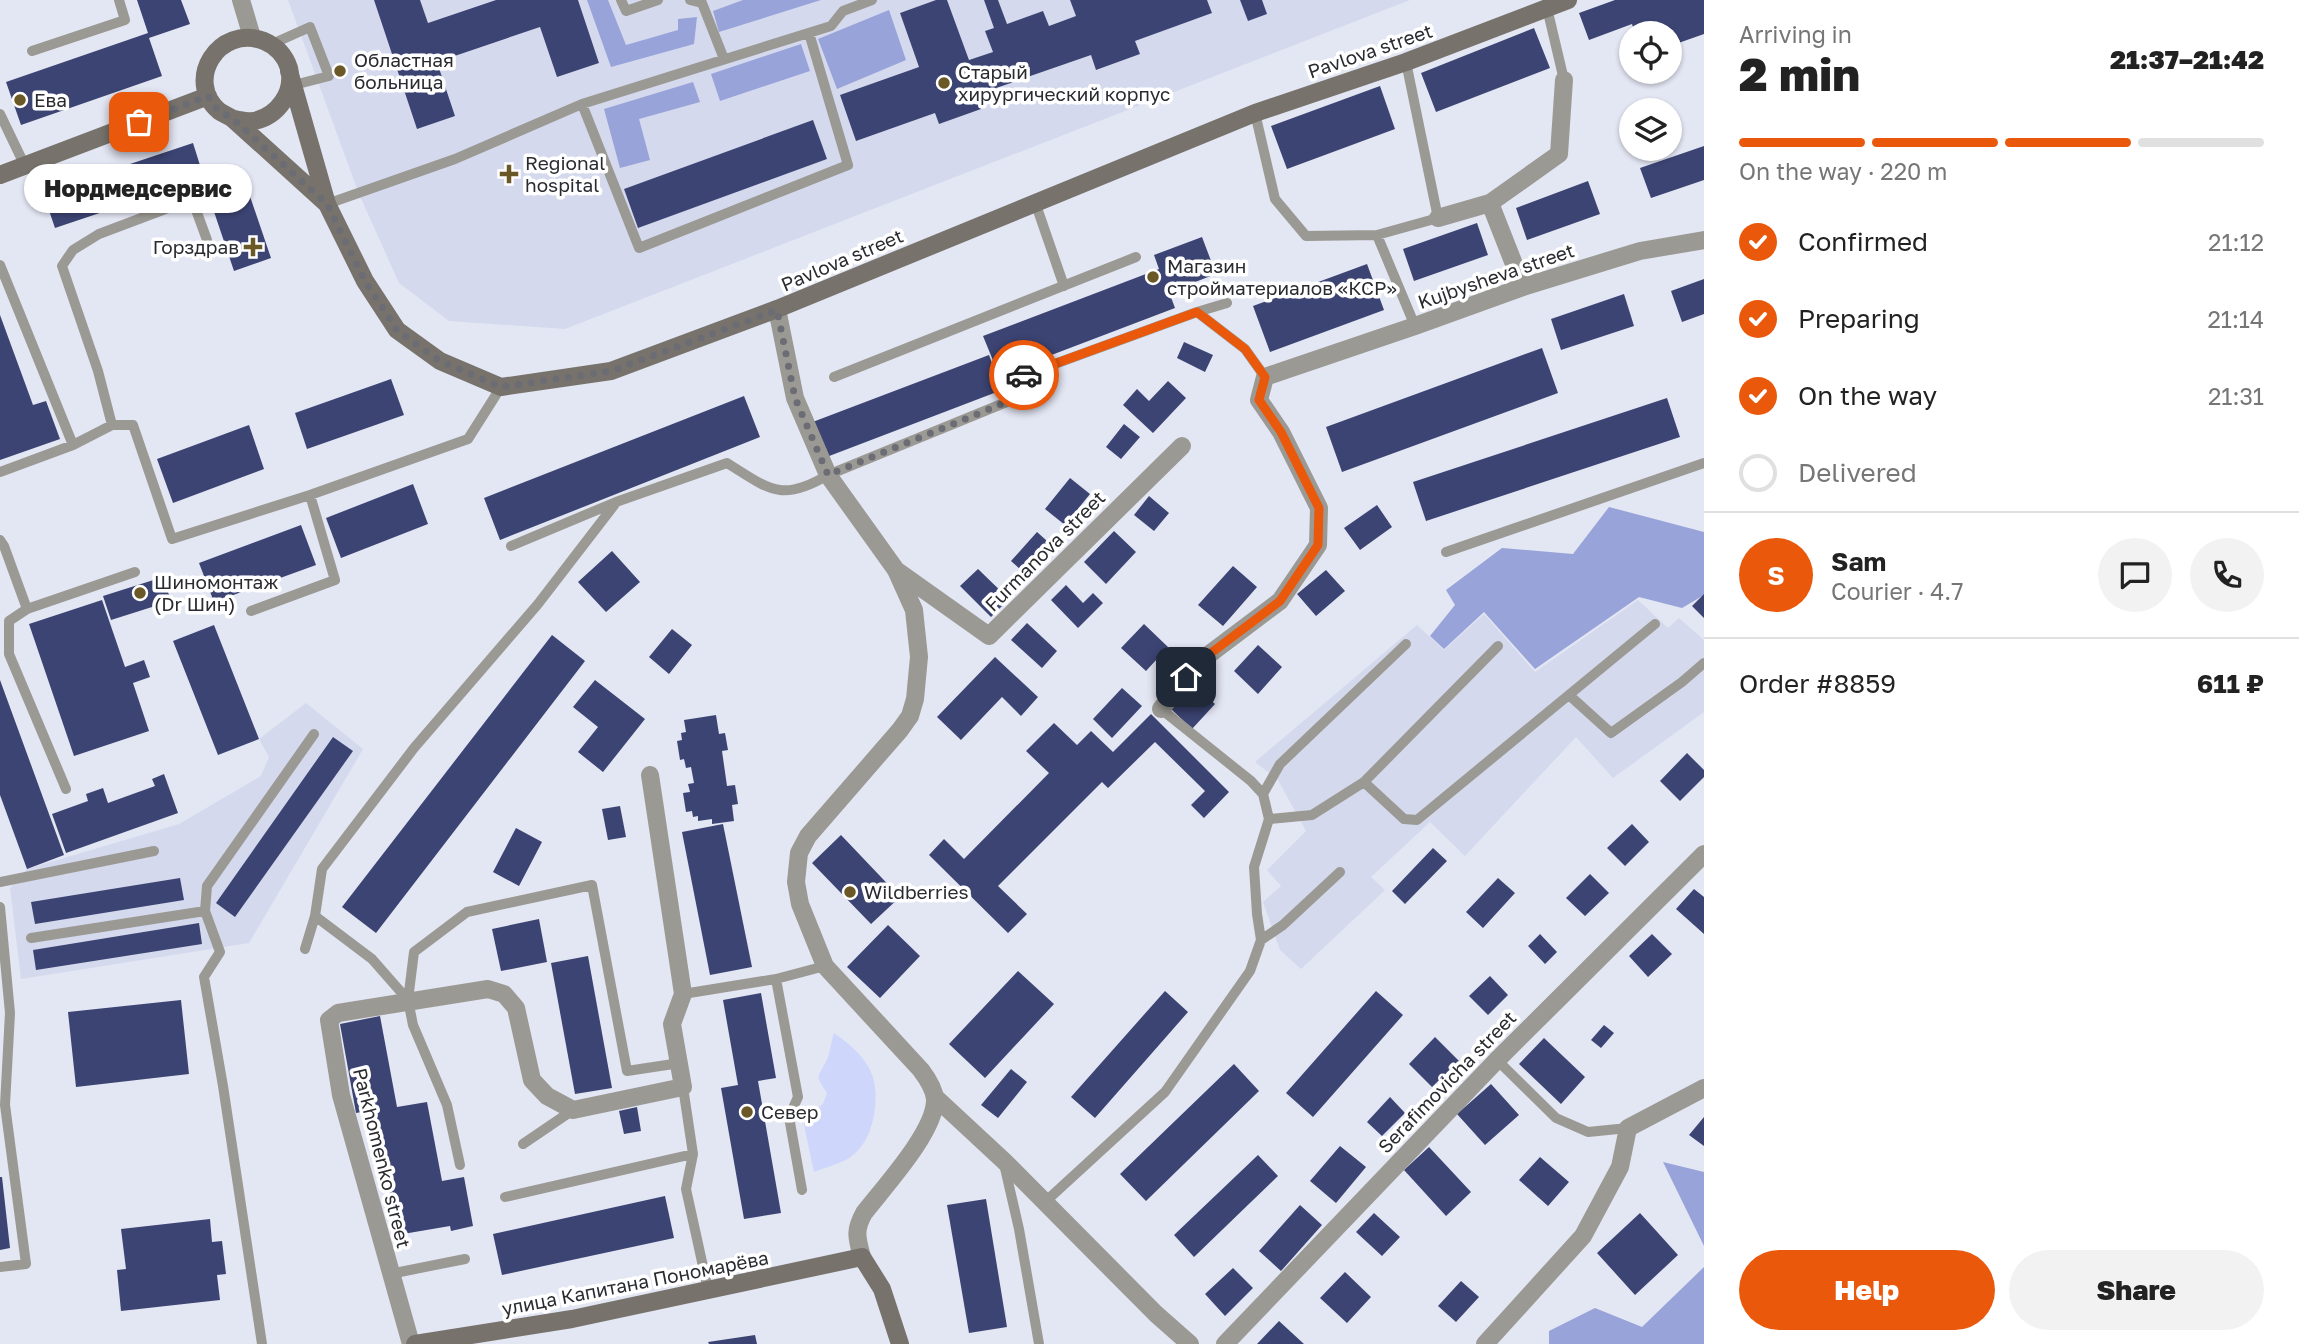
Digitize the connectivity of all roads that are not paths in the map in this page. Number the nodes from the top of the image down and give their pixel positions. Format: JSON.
{"nodes":[{"id":1,"x":119,"y":0,"type":"edge"},
{"id":2,"x":241,"y":0,"type":"edge"},
{"id":3,"x":621,"y":0,"type":"edge"},
{"id":4,"x":658,"y":0,"type":"edge"},
{"id":5,"x":690,"y":0,"type":"edge"},
{"id":6,"x":872,"y":0,"type":"edge"},
{"id":7,"x":1568,"y":0,"type":"edge"},
{"id":8,"x":841,"y":5,"type":"edge"},
{"id":9,"x":1547,"y":8,"type":"junction"},
{"id":10,"x":810,"y":33,"type":"junction"},
{"id":11,"x":252,"y":37,"type":"junction"},
{"id":12,"x":272,"y":44,"type":"junction"},
{"id":13,"x":32,"y":51,"type":"dead end"},
{"id":14,"x":724,"y":59,"type":"junction"},
{"id":15,"x":1406,"y":62,"type":"junction"},
{"id":16,"x":292,"y":78,"type":"junction"},
{"id":17,"x":1564,"y":80,"type":"joint"},
{"id":18,"x":208,"y":96,"type":"junction"},
{"id":19,"x":582,"y":104,"type":"junction"},
{"id":20,"x":1255,"y":113,"type":"junction"},
{"id":21,"x":0,"y":114,"type":"edge"},
{"id":22,"x":233,"y":119,"type":"junction"},
{"id":23,"x":25,"y":166,"type":"junction"},
{"id":24,"x":0,"y":175,"type":"edge"},
{"id":25,"x":1035,"y":202,"type":"junction"},
{"id":26,"x":1490,"y":203,"type":"junction"},
{"id":27,"x":327,"y":204,"type":"junction"},
{"id":28,"x":1438,"y":218,"type":"junction"},
{"id":29,"x":1377,"y":235,"type":"junction"},
{"id":30,"x":207,"y":240,"type":"dead end"},
{"id":31,"x":1704,"y":240,"type":"edge"},
{"id":32,"x":1136,"y":257,"type":"dead end"},
{"id":33,"x":0,"y":265,"type":"edge"},
{"id":34,"x":1064,"y":286,"type":"junction"},
{"id":35,"x":1524,"y":287,"type":"junction"},
{"id":36,"x":1227,"y":303,"type":"dead end"},
{"id":37,"x":777,"y":310,"type":"junction"},
{"id":38,"x":1197,"y":312,"type":"junction"},
{"id":39,"x":1415,"y":327,"type":"junction"},
{"id":40,"x":834,"y":377,"type":"dead end"},
{"id":41,"x":1265,"y":377,"type":"junction"},
{"id":42,"x":501,"y":387,"type":"junction"},
{"id":43,"x":112,"y":425,"type":"junction"},
{"id":44,"x":73,"y":445,"type":"junction"},
{"id":45,"x":1182,"y":446,"type":"dead end"},
{"id":46,"x":1704,"y":463,"type":"edge"},
{"id":47,"x":0,"y":472,"type":"edge"},
{"id":48,"x":828,"y":475,"type":"junction"},
{"id":49,"x":310,"y":495,"type":"junction"},
{"id":50,"x":616,"y":502,"type":"junction"},
{"id":51,"x":0,"y":540,"type":"edge"},
{"id":52,"x":511,"y":546,"type":"dead end"},
{"id":53,"x":1446,"y":552,"type":"dead end"},
{"id":54,"x":896,"y":570,"type":"junction"},
{"id":55,"x":135,"y":572,"type":"dead end"},
{"id":56,"x":27,"y":609,"type":"junction"},
{"id":57,"x":251,"y":611,"type":"dead end"},
{"id":58,"x":1655,"y":624,"type":"dead end"},
{"id":59,"x":1406,"y":644,"type":"dead end"},
{"id":60,"x":1498,"y":646,"type":"dead end"},
{"id":61,"x":1704,"y":663,"type":"edge"},
{"id":62,"x":1569,"y":695,"type":"junction"},
{"id":63,"x":1161,"y":709,"type":"joint"},
{"id":64,"x":314,"y":734,"type":"dead end"},
{"id":65,"x":650,"y":775,"type":"dead end"},
{"id":66,"x":1364,"y":782,"type":"junction"},
{"id":67,"x":66,"y":789,"type":"dead end"},
{"id":68,"x":1263,"y":794,"type":"junction"},
{"id":69,"x":1269,"y":819,"type":"junction"},
{"id":70,"x":153,"y":851,"type":"dead end"},
{"id":71,"x":1704,"y":854,"type":"edge"},
{"id":72,"x":1340,"y":872,"type":"dead end"},
{"id":73,"x":0,"y":882,"type":"edge"},
{"id":74,"x":0,"y":907,"type":"edge"},
{"id":75,"x":205,"y":911,"type":"junction"},
{"id":76,"x":316,"y":916,"type":"junction"},
{"id":77,"x":31,"y":938,"type":"dead end"},
{"id":78,"x":1261,"y":940,"type":"junction"},
{"id":79,"x":305,"y":949,"type":"dead end"},
{"id":80,"x":825,"y":966,"type":"junction"},
{"id":81,"x":776,"y":979,"type":"junction"},
{"id":82,"x":683,"y":994,"type":"junction"},
{"id":83,"x":408,"y":1000,"type":"junction"},
{"id":84,"x":1497,"y":1060,"type":"junction"},
{"id":85,"x":680,"y":1063,"type":"junction"},
{"id":86,"x":683,"y":1087,"type":"junction"},
{"id":87,"x":1704,"y":1087,"type":"edge"},
{"id":88,"x":3,"y":1108,"type":"edge"},
{"id":89,"x":939,"y":1108,"type":"junction"},
{"id":90,"x":573,"y":1110,"type":"junction"},
{"id":91,"x":1628,"y":1128,"type":"junction"},
{"id":92,"x":523,"y":1144,"type":"dead end"},
{"id":93,"x":694,"y":1154,"type":"junction"},
{"id":94,"x":1004,"y":1161,"type":"junction"},
{"id":95,"x":460,"y":1165,"type":"dead end"},
{"id":96,"x":802,"y":1190,"type":"dead end"},
{"id":97,"x":505,"y":1197,"type":"dead end"},
{"id":98,"x":1045,"y":1202,"type":"junction"},
{"id":99,"x":862,"y":1257,"type":"junction"},
{"id":100,"x":465,"y":1259,"type":"dead end"},
{"id":101,"x":0,"y":1267,"type":"edge"},
{"id":102,"x":390,"y":1275,"type":"junction"},
{"id":103,"x":708,"y":1289,"type":"junction"},
{"id":104,"x":459,"y":1341,"type":"edge"},
{"id":105,"x":262,"y":1344,"type":"edge"},
{"id":106,"x":413,"y":1344,"type":"edge"},
{"id":107,"x":900,"y":1344,"type":"edge"},
{"id":108,"x":1039,"y":1344,"type":"edge"},
{"id":109,"x":1190,"y":1344,"type":"edge"},
{"id":110,"x":1225,"y":1344,"type":"edge"},
{"id":111,"x":1485,"y":1344,"type":"edge"}],
"edges":[{"from":1,"to":13,"type":"lane"},
{"from":2,"to":11,"type":"street"},
{"from":3,"to":4,"type":"lane"},
{"from":5,"to":14,"type":"lane"},
{"from":6,"to":8,"type":"lane"},
{"from":7,"to":9,"type":"street","name":"Pavlova street"},
{"from":8,"to":10,"type":"lane"},
{"from":9,"to":15,"type":"street","name":"Pavlova street"},
{"from":9,"to":17,"type":"lane"},
{"from":10,"to":14,"type":"lane"},
{"from":10,"to":19,"type":"lane"},
{"from":11,"to":12,"type":"street"},
{"from":11,"to":18,"type":"street"},
{"from":12,"to":16,"type":"street"},
{"from":12,"to":16,"type":"lane"},
{"from":14,"to":19,"type":"lane"},
{"from":15,"to":20,"type":"street","name":"Pavlova street"},
{"from":15,"to":28,"type":"lane"},
{"from":16,"to":22,"type":"street"},
{"from":16,"to":27,"type":"street"},
{"from":17,"to":26,"type":"street"},
{"from":18,"to":22,"type":"street"},
{"from":18,"to":23,"type":"street"},
{"from":19,"to":27,"type":"lane"},
{"from":20,"to":25,"type":"street","name":"Pavlova street"},
{"from":20,"to":29,"type":"lane"},
{"from":21,"to":23,"type":"lane"},
{"from":22,"to":27,"type":"street"},
{"from":23,"to":24,"type":"street"},
{"from":25,"to":34,"type":"lane"},
{"from":25,"to":37,"type":"street","name":"Pavlova street"},
{"from":26,"to":28,"type":"street"},
{"from":26,"to":35,"type":"street"},
{"from":27,"to":42,"type":"street"},
{"from":28,"to":29,"type":"lane"},
{"from":29,"to":39,"type":"lane"},
{"from":30,"to":43,"type":"lane"},
{"from":31,"to":35,"type":"street","name":"Kujbysheva street"},
{"from":32,"to":34,"type":"lane"},
{"from":33,"to":44,"type":"lane"},
{"from":34,"to":40,"type":"lane"},
{"from":35,"to":39,"type":"street","name":"Kujbysheva street"},
{"from":36,"to":38,"type":"lane"},
{"from":37,"to":42,"type":"street","name":"Pavlova street"},
{"from":37,"to":48,"type":"street"},
{"from":38,"to":41,"type":"lane"},
{"from":38,"to":48,"type":"lane"},
{"from":39,"to":41,"type":"street","name":"Kujbysheva street"},
{"from":41,"to":63,"type":"street"},
{"from":42,"to":49,"type":"lane"},
{"from":43,"to":44,"type":"lane"},
{"from":43,"to":49,"type":"lane"},
{"from":44,"to":47,"type":"lane"},
{"from":45,"to":54,"type":"street","name":"Furmanova street"},
{"from":46,"to":53,"type":"lane"},
{"from":48,"to":50,"type":"lane"},
{"from":48,"to":54,"type":"street"},
{"from":49,"to":57,"type":"lane"},
{"from":50,"to":52,"type":"lane"},
{"from":50,"to":76,"type":"lane"},
{"from":51,"to":56,"type":"lane"},
{"from":54,"to":80,"type":"street"},
{"from":55,"to":56,"type":"lane"},
{"from":56,"to":67,"type":"lane"},
{"from":58,"to":62,"type":"lane"},
{"from":59,"to":68,"type":"lane"},
{"from":60,"to":66,"type":"lane"},
{"from":61,"to":62,"type":"lane"},
{"from":62,"to":66,"type":"lane"},
{"from":63,"to":68,"type":"lane"},
{"from":64,"to":75,"type":"lane"},
{"from":65,"to":82,"type":"street"},
{"from":66,"to":69,"type":"lane"},
{"from":68,"to":69,"type":"lane"},
{"from":69,"to":78,"type":"lane"},
{"from":70,"to":73,"type":"lane"},
{"from":71,"to":84,"type":"street","name":"Serafimovicha street"},
{"from":72,"to":78,"type":"lane"},
{"from":74,"to":88,"type":"lane"},
{"from":75,"to":77,"type":"lane"},
{"from":75,"to":105,"type":"lane"},
{"from":76,"to":79,"type":"lane"},
{"from":76,"to":83,"type":"lane"},
{"from":78,"to":98,"type":"lane"},
{"from":80,"to":81,"type":"lane"},
{"from":80,"to":89,"type":"street"},
{"from":81,"to":82,"type":"lane"},
{"from":81,"to":96,"type":"lane"},
{"from":82,"to":85,"type":"street"},
{"from":83,"to":85,"type":"lane"},
{"from":83,"to":90,"type":"street","name":"Parkhomenko street"},
{"from":83,"to":95,"type":"lane"},
{"from":83,"to":102,"type":"street","name":"Parkhomenko street"},
{"from":84,"to":91,"type":"lane"},
{"from":84,"to":110,"type":"street","name":"Serafimovicha street"},
{"from":85,"to":86,"type":"street"},
{"from":86,"to":90,"type":"street"},
{"from":86,"to":93,"type":"lane"},
{"from":87,"to":91,"type":"street"},
{"from":88,"to":101,"type":"lane"},
{"from":89,"to":94,"type":"street"},
{"from":89,"to":99,"type":"street"},
{"from":90,"to":92,"type":"lane"},
{"from":91,"to":111,"type":"street"},
{"from":93,"to":97,"type":"lane"},
{"from":93,"to":103,"type":"lane"},
{"from":94,"to":98,"type":"street"},
{"from":94,"to":108,"type":"lane"},
{"from":98,"to":109,"type":"street"},
{"from":99,"to":103,"type":"street","name":"улица Капитана Пономарёва"},
{"from":99,"to":107,"type":"street"},
{"from":100,"to":102,"type":"lane"},
{"from":102,"to":106,"type":"street","name":"Parkhomenko street"},
{"from":103,"to":104,"type":"street","name":"улица Капитана Пономарёва"},
{"from":104,"to":106,"type":"street","name":"улица Капитана Пономарёва"}]}
